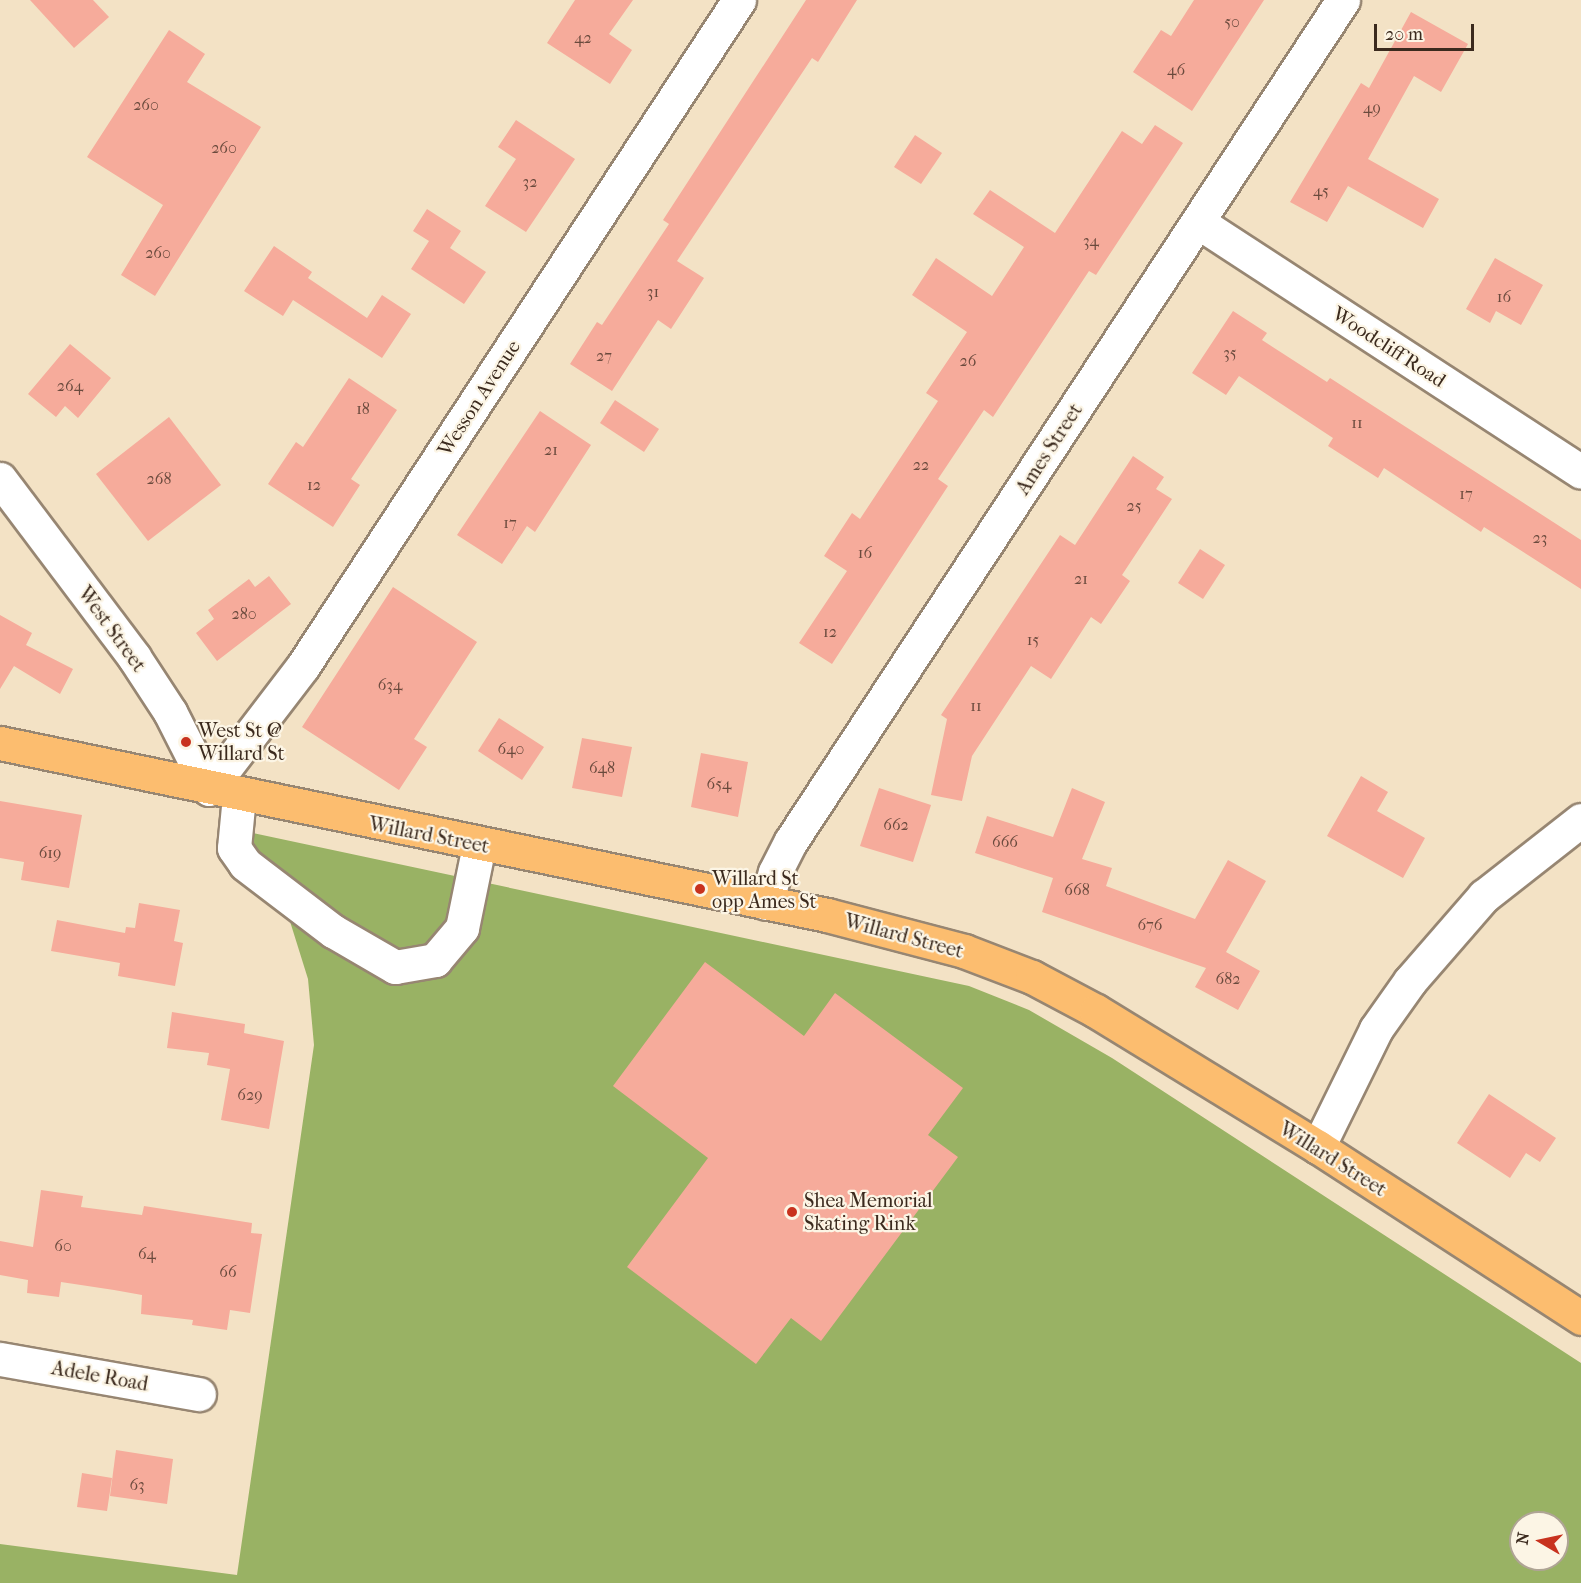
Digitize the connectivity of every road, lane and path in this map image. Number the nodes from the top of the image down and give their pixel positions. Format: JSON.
{"nodes":[{"id":1,"x":739,"y":0,"type":"edge"},
{"id":2,"x":1342,"y":0,"type":"edge"},
{"id":3,"x":1198,"y":222,"type":"junction"},
{"id":4,"x":1581,"y":472,"type":"edge"},
{"id":5,"x":0,"y":479,"type":"edge"},
{"id":6,"x":0,"y":743,"type":"edge"},
{"id":7,"x":224,"y":793,"type":"junction"},
{"id":8,"x":1581,"y":820,"type":"edge"},
{"id":9,"x":479,"y":845,"type":"junction"},
{"id":10,"x":766,"y":903,"type":"junction"},
{"id":11,"x":1318,"y":1147,"type":"junction"},
{"id":12,"x":1581,"y":1318,"type":"edge"},
{"id":13,"x":0,"y":1359,"type":"edge"},
{"id":14,"x":199,"y":1394,"type":"dead end"}],
"edges":[{"from":1,"to":7,"type":"street","name":"Wesson Avenue"},
{"from":2,"to":3,"type":"street","name":"Ames Street"},
{"from":3,"to":4,"type":"street","name":"Woodcliff Road"},
{"from":3,"to":10,"type":"street","name":"Ames Street"},
{"from":5,"to":7,"type":"street","name":"West Street"},
{"from":6,"to":7,"type":"main road","name":"Willard Street"},
{"from":7,"to":9,"type":"main road","name":"Willard Street"},
{"from":7,"to":9,"type":"street"},
{"from":8,"to":11,"type":"street"},
{"from":9,"to":10,"type":"main road","name":"Willard Street"},
{"from":10,"to":11,"type":"main road","name":"Willard Street"},
{"from":11,"to":12,"type":"main road","name":"Willard Street"},
{"from":13,"to":14,"type":"street","name":"Adele Road"}]}
